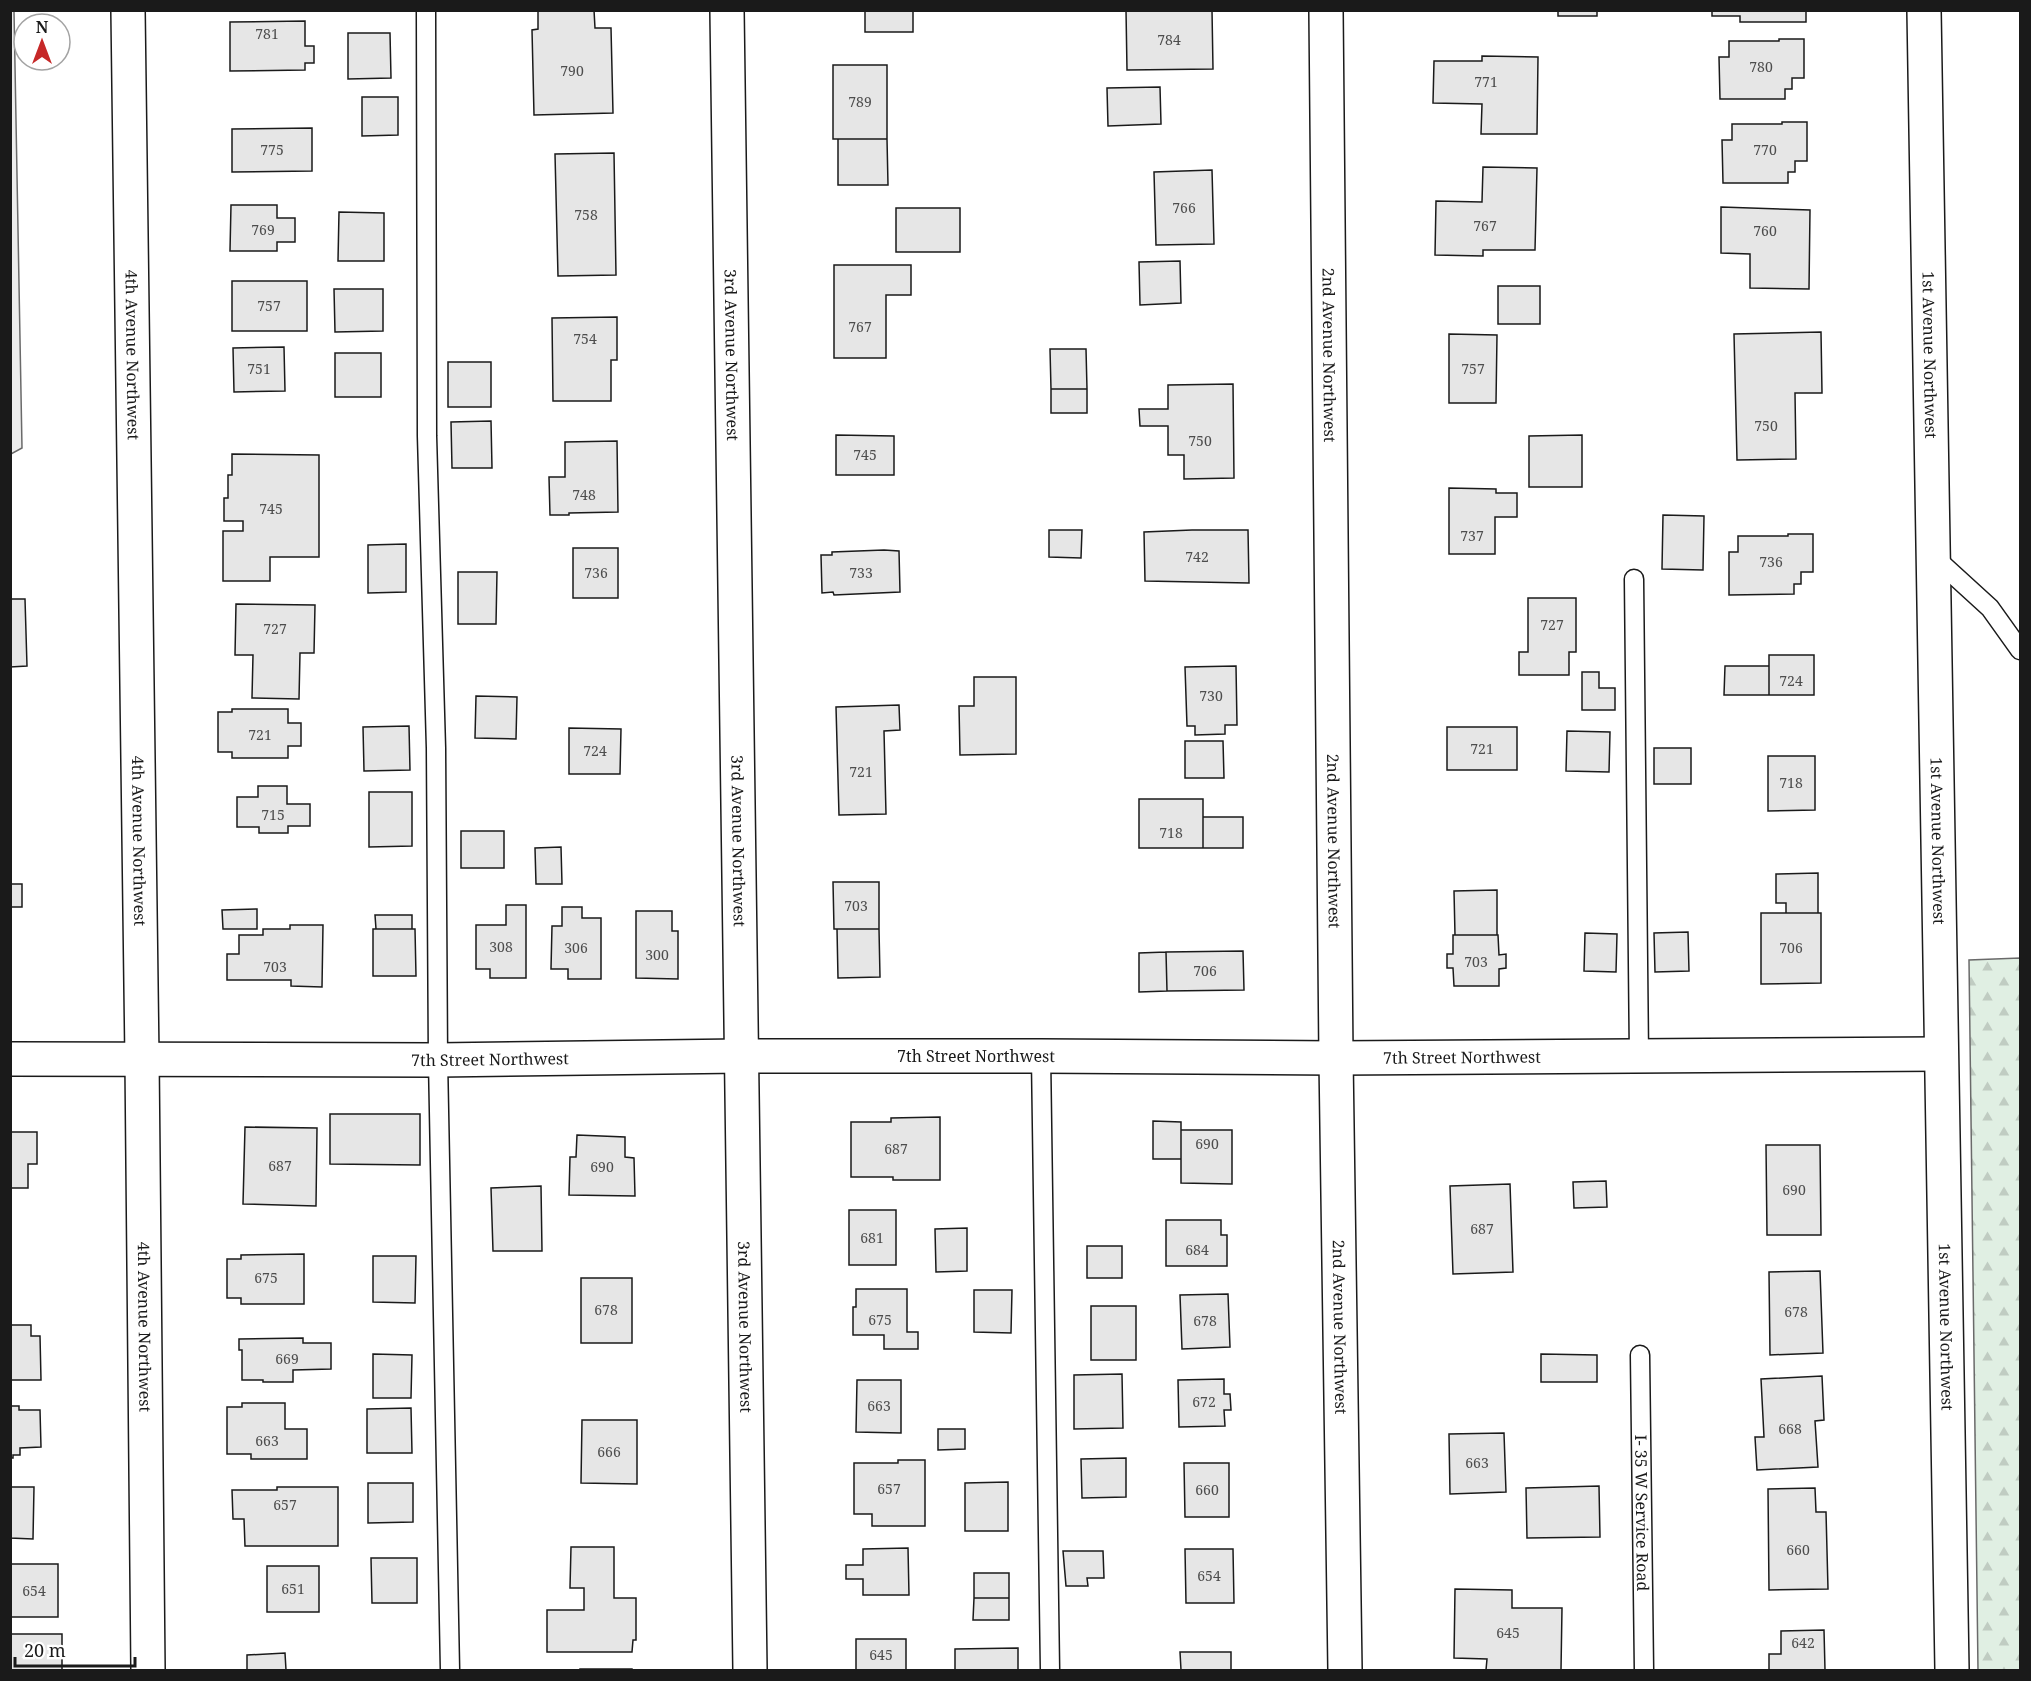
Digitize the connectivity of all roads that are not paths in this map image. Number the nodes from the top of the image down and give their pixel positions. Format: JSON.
{"nodes":[{"id":1,"x":128,"y":10,"type":"edge"},
{"id":2,"x":426,"y":10,"type":"edge"},
{"id":3,"x":727,"y":10,"type":"edge"},
{"id":4,"x":1326,"y":10,"type":"edge"},
{"id":5,"x":1924,"y":10,"type":"edge"},
{"id":6,"x":1933,"y":556,"type":"junction"},
{"id":7,"x":1634,"y":579,"type":"dead end"},
{"id":8,"x":2020,"y":650,"type":"edge"},
{"id":9,"x":1941,"y":1054,"type":"junction"},
{"id":10,"x":741,"y":1056,"type":"junction"},
{"id":11,"x":1041,"y":1056,"type":"junction"},
{"id":12,"x":1639,"y":1057,"type":"junction"},
{"id":13,"x":1336,"y":1058,"type":"junction"},
{"id":14,"x":10,"y":1059,"type":"edge"},
{"id":15,"x":142,"y":1059,"type":"junction"},
{"id":16,"x":438,"y":1060,"type":"junction"},
{"id":17,"x":1640,"y":1355,"type":"dead end"},
{"id":18,"x":148,"y":1671,"type":"edge"},
{"id":19,"x":450,"y":1671,"type":"edge"},
{"id":20,"x":750,"y":1671,"type":"edge"},
{"id":21,"x":1050,"y":1671,"type":"edge"},
{"id":22,"x":1345,"y":1671,"type":"edge"},
{"id":23,"x":1644,"y":1671,"type":"edge"},
{"id":24,"x":1952,"y":1671,"type":"edge"}],
"edges":[{"from":1,"to":15,"type":"street","name":"4th Avenue Northwest"},
{"from":2,"to":16,"type":"lane"},
{"from":3,"to":10,"type":"street","name":"3rd Avenue Northwest"},
{"from":4,"to":13,"type":"street","name":"2nd Avenue Northwest"},
{"from":5,"to":6,"type":"street","name":"1st Avenue Northwest"},
{"from":6,"to":8,"type":"lane"},
{"from":6,"to":9,"type":"street","name":"1st Avenue Northwest"},
{"from":7,"to":12,"type":"lane"},
{"from":9,"to":12,"type":"street","name":"7th Street Northwest"},
{"from":9,"to":24,"type":"street","name":"1st Avenue Northwest"},
{"from":10,"to":11,"type":"street","name":"7th Street Northwest"},
{"from":10,"to":16,"type":"street","name":"7th Street Northwest"},
{"from":10,"to":20,"type":"street","name":"3rd Avenue Northwest"},
{"from":11,"to":13,"type":"street","name":"7th Street Northwest"},
{"from":11,"to":21,"type":"lane"},
{"from":12,"to":13,"type":"street","name":"7th Street Northwest"},
{"from":13,"to":22,"type":"street","name":"2nd Avenue Northwest"},
{"from":14,"to":15,"type":"street","name":"7th Street Northwest"},
{"from":15,"to":16,"type":"street","name":"7th Street Northwest"},
{"from":15,"to":18,"type":"street","name":"4th Avenue Northwest"},
{"from":16,"to":19,"type":"lane"},
{"from":17,"to":23,"type":"lane","name":"I- 35 W Service Road"}]}
